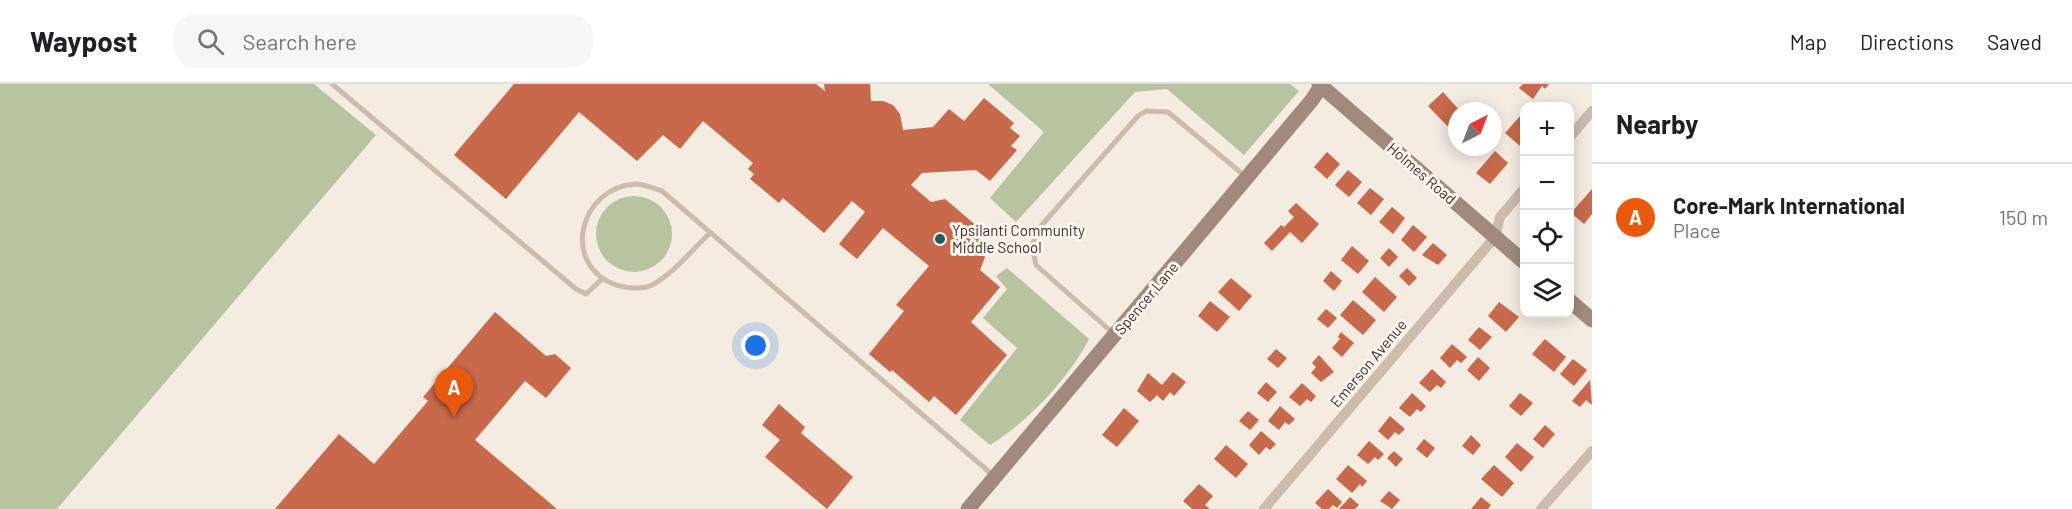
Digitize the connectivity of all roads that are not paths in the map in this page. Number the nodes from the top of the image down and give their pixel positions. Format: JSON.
{"nodes":[{"id":1,"x":332,"y":84,"type":"edge"},
{"id":2,"x":1320,"y":85,"type":"edge"},
{"id":3,"x":1592,"y":111,"type":"edge"},
{"id":4,"x":1574,"y":131,"type":"edge"},
{"id":5,"x":1246,"y":177,"type":"junction"},
{"id":6,"x":1520,"y":194,"type":"edge"},
{"id":7,"x":710,"y":233,"type":"junction"},
{"id":8,"x":1495,"y":237,"type":"junction"},
{"id":9,"x":1520,"y":259,"type":"edge"},
{"id":10,"x":601,"y":280,"type":"junction"},
{"id":11,"x":1574,"y":305,"type":"edge"},
{"id":12,"x":1592,"y":320,"type":"edge"},
{"id":13,"x":1115,"y":335,"type":"junction"},
{"id":14,"x":1592,"y":452,"type":"edge"},
{"id":15,"x":995,"y":477,"type":"junction"},
{"id":16,"x":968,"y":509,"type":"edge"},
{"id":17,"x":1264,"y":509,"type":"edge"},
{"id":18,"x":1541,"y":509,"type":"edge"}],
"edges":[{"from":1,"to":10,"type":"lane"},
{"from":2,"to":5,"type":"street","name":"Spencer Lane"},
{"from":2,"to":8,"type":"street","name":"Holmes Road"},
{"from":3,"to":4,"type":"street"},
{"from":5,"to":13,"type":"street","name":"Spencer Lane"},
{"from":5,"to":13,"type":"lane"},
{"from":6,"to":8,"type":"street","name":"Emerson Avenue"},
{"from":7,"to":10,"type":"lane"},
{"from":7,"to":10,"type":"lane"},
{"from":7,"to":15,"type":"lane"},
{"from":8,"to":9,"type":"street","name":"Holmes Road"},
{"from":8,"to":17,"type":"street","name":"Emerson Avenue"},
{"from":11,"to":12,"type":"street"},
{"from":13,"to":15,"type":"street","name":"Spencer Lane"},
{"from":14,"to":18,"type":"street"},
{"from":15,"to":16,"type":"street","name":"Spencer Lane"}]}
